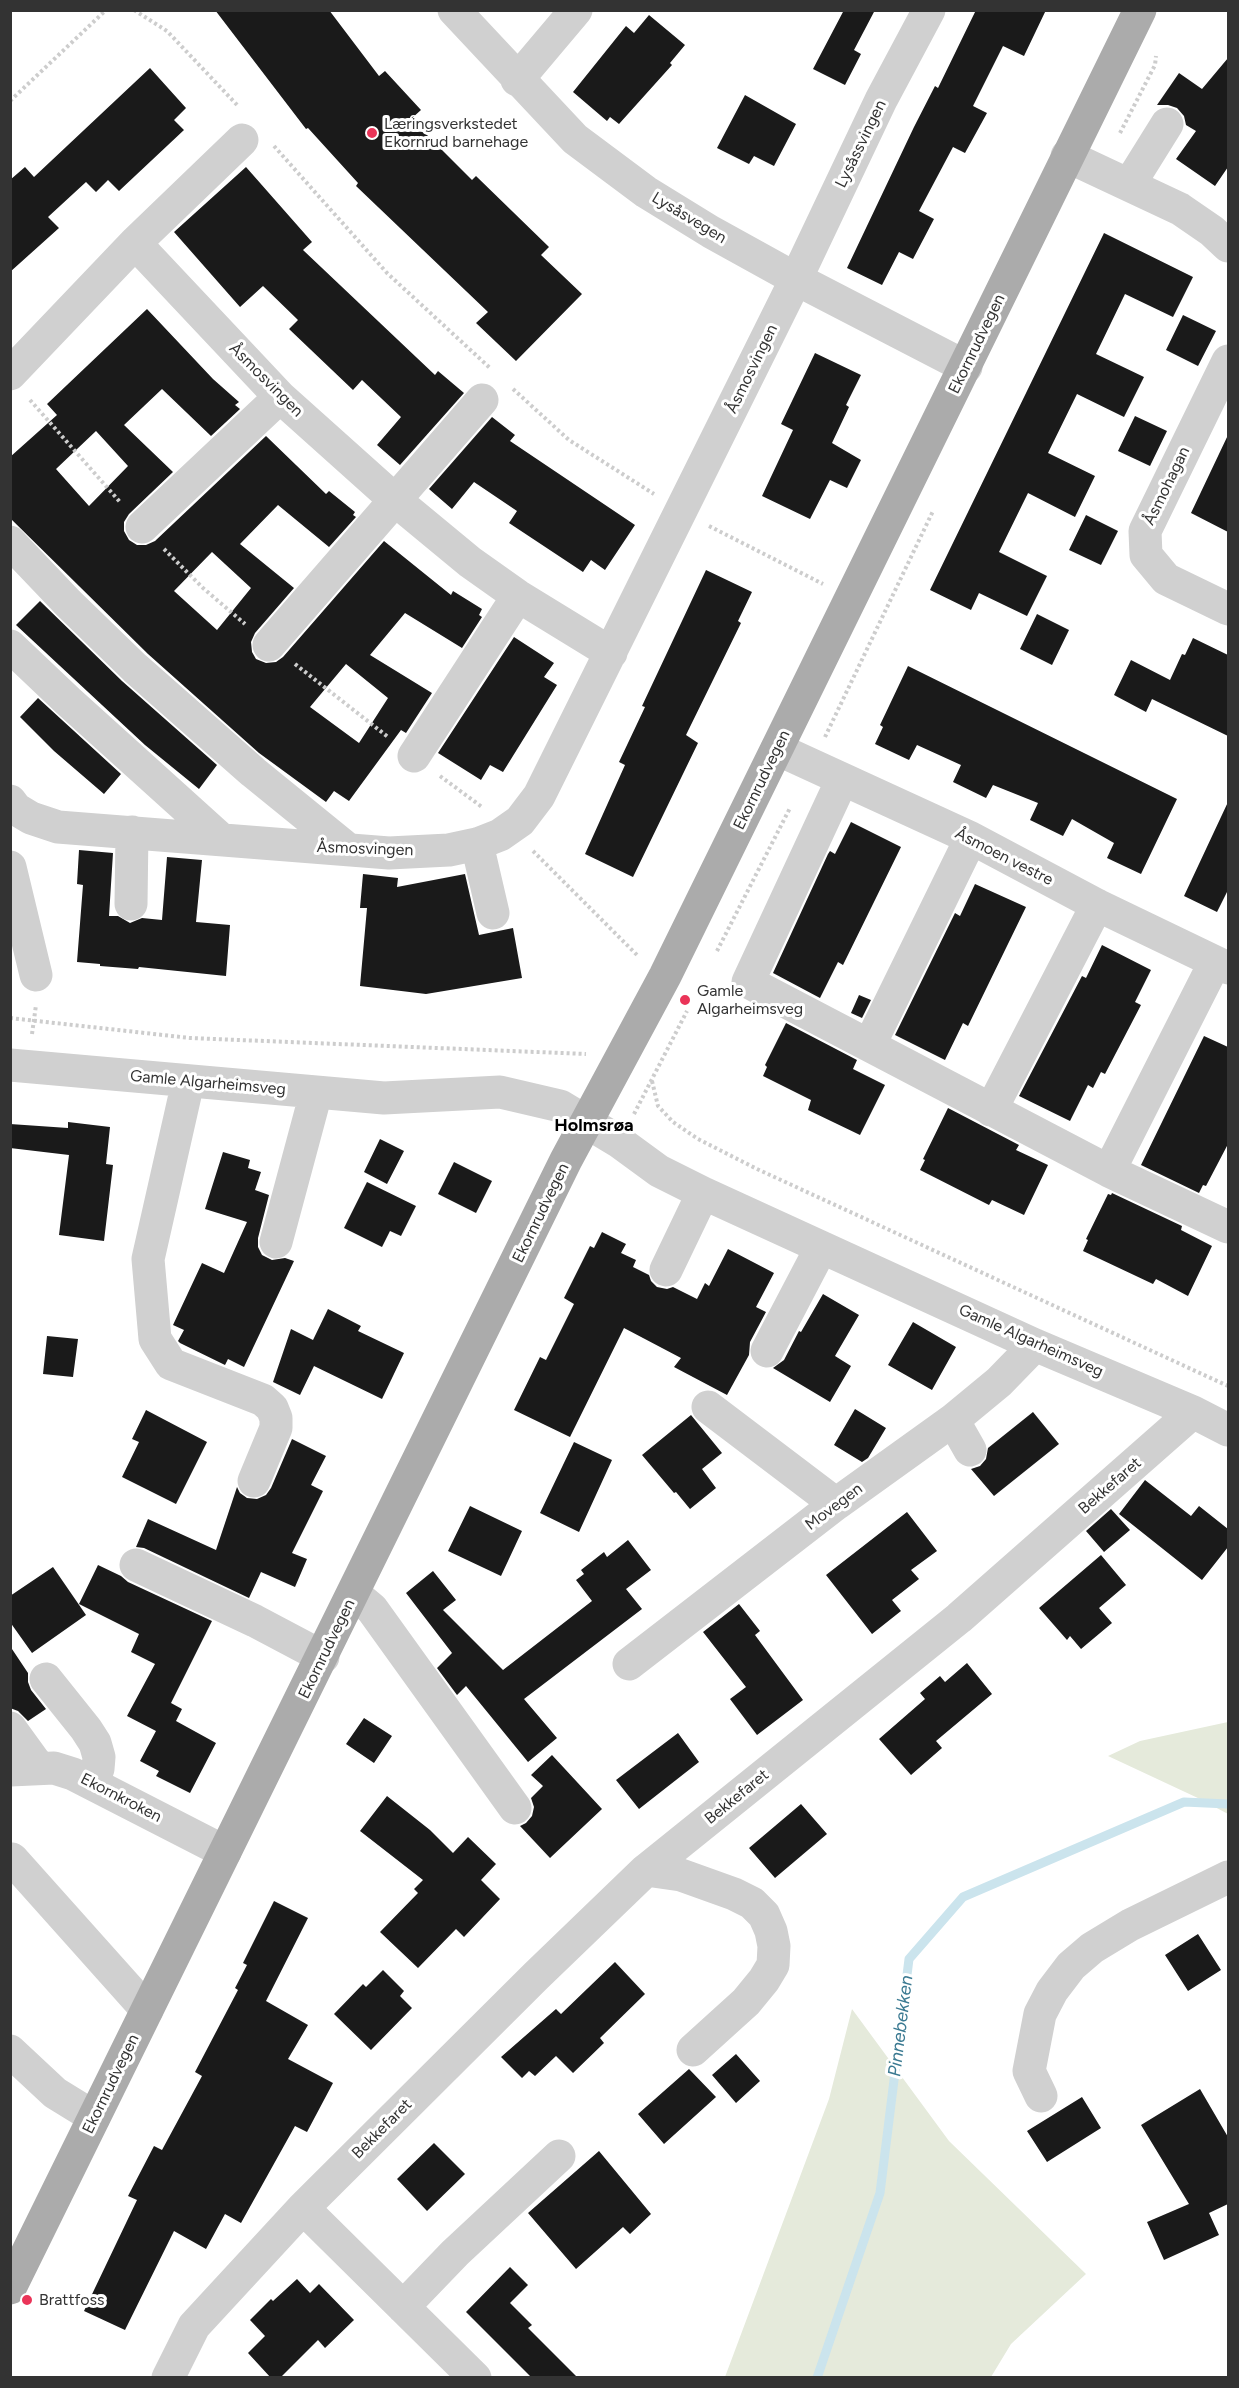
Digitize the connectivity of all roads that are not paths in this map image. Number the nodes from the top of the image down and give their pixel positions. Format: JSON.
{"nodes":[{"id":1,"x":454,"y":10,"type":"edge"},
{"id":2,"x":576,"y":10,"type":"edge"},
{"id":3,"x":929,"y":10,"type":"edge"},
{"id":4,"x":1140,"y":10,"type":"edge"},
{"id":5,"x":517,"y":80,"type":"junction"},
{"id":6,"x":1167,"y":124,"type":"dead end"},
{"id":7,"x":251,"y":130,"type":"road end"},
{"id":8,"x":1067,"y":156,"type":"junction"},
{"id":9,"x":1129,"y":185,"type":"junction"},
{"id":10,"x":135,"y":243,"type":"junction"},
{"id":11,"x":1228,"y":246,"type":"edge"},
{"id":12,"x":796,"y":279,"type":"junction"},
{"id":13,"x":1228,"y":361,"type":"edge"},
{"id":14,"x":966,"y":367,"type":"junction"},
{"id":15,"x":10,"y":374,"type":"edge"},
{"id":16,"x":495,"y":392,"type":"road end"},
{"id":17,"x":280,"y":397,"type":"junction"},
{"id":18,"x":395,"y":500,"type":"junction"},
{"id":19,"x":142,"y":527,"type":"dead end"},
{"id":20,"x":10,"y":542,"type":"edge"},
{"id":21,"x":518,"y":596,"type":"junction"},
{"id":22,"x":1228,"y":609,"type":"edge"},
{"id":23,"x":269,"y":645,"type":"dead end"},
{"id":24,"x":10,"y":646,"type":"edge"},
{"id":25,"x":611,"y":652,"type":"junction"},
{"id":26,"x":777,"y":749,"type":"junction"},
{"id":27,"x":414,"y":756,"type":"dead end"},
{"id":28,"x":842,"y":780,"type":"junction"},
{"id":29,"x":12,"y":809,"type":"edge"},
{"id":30,"x":132,"y":832,"type":"junction"},
{"id":31,"x":971,"y":838,"type":"junction"},
{"id":32,"x":222,"y":840,"type":"junction"},
{"id":33,"x":477,"y":844,"type":"junction"},
{"id":34,"x":349,"y":850,"type":"junction"},
{"id":35,"x":10,"y":867,"type":"edge"},
{"id":36,"x":131,"y":904,"type":"dead end"},
{"id":37,"x":1097,"y":905,"type":"junction"},
{"id":38,"x":493,"y":913,"type":"dead end"},
{"id":39,"x":1222,"y":965,"type":"edge"},
{"id":40,"x":36,"y":975,"type":"road end"},
{"id":41,"x":870,"y":1044,"type":"junction"},
{"id":42,"x":18,"y":1066,"type":"edge"},
{"id":43,"x":188,"y":1082,"type":"junction"},
{"id":44,"x":316,"y":1093,"type":"junction"},
{"id":45,"x":992,"y":1110,"type":"junction"},
{"id":46,"x":587,"y":1121,"type":"junction"},
{"id":47,"x":1109,"y":1171,"type":"junction"},
{"id":48,"x":703,"y":1193,"type":"junction"},
{"id":49,"x":1228,"y":1227,"type":"edge"},
{"id":50,"x":276,"y":1242,"type":"dead end"},
{"id":51,"x":821,"y":1248,"type":"junction"},
{"id":52,"x":666,"y":1270,"type":"dead end"},
{"id":53,"x":1035,"y":1345,"type":"junction"},
{"id":54,"x":767,"y":1351,"type":"dead end"},
{"id":55,"x":708,"y":1407,"type":"dead end"},
{"id":56,"x":1193,"y":1412,"type":"junction"},
{"id":57,"x":953,"y":1419,"type":"junction"},
{"id":58,"x":1228,"y":1430,"type":"edge"},
{"id":59,"x":970,"y":1450,"type":"dead end"},
{"id":60,"x":254,"y":1481,"type":"dead end"},
{"id":61,"x":836,"y":1504,"type":"junction"},
{"id":62,"x":136,"y":1564,"type":"dead end"},
{"id":63,"x":354,"y":1594,"type":"junction"},
{"id":64,"x":323,"y":1657,"type":"junction"},
{"id":65,"x":629,"y":1664,"type":"dead end"},
{"id":66,"x":46,"y":1678,"type":"dead end"},
{"id":67,"x":10,"y":1728,"type":"edge"},
{"id":68,"x":25,"y":1769,"type":"edge"},
{"id":69,"x":91,"y":1783,"type":"junction"},
{"id":70,"x":515,"y":1808,"type":"dead end"},
{"id":71,"x":225,"y":1852,"type":"junction"},
{"id":72,"x":12,"y":1859,"type":"edge"},
{"id":73,"x":646,"y":1870,"type":"junction"},
{"id":74,"x":1228,"y":1877,"type":"edge"},
{"id":75,"x":147,"y":2010,"type":"junction"},
{"id":76,"x":693,"y":2050,"type":"dead end"},
{"id":77,"x":10,"y":2051,"type":"edge"},
{"id":78,"x":1041,"y":2096,"type":"dead end"},
{"id":79,"x":94,"y":2117,"type":"junction"},
{"id":80,"x":559,"y":2156,"type":"dead end"},
{"id":81,"x":303,"y":2208,"type":"junction"},
{"id":82,"x":10,"y":2288,"type":"edge"},
{"id":83,"x":404,"y":2307,"type":"junction"},
{"id":84,"x":168,"y":2378,"type":"edge"},
{"id":85,"x":475,"y":2378,"type":"edge"}],
"edges":[{"from":1,"to":5,"type":"street","name":"Lysåsvegen"},
{"from":2,"to":5,"type":"street"},
{"from":3,"to":12,"type":"street","name":"Lysåssvingen"},
{"from":4,"to":8,"type":"main road","name":"Ekornrudvegen"},
{"from":5,"to":12,"type":"street","name":"Lysåsvegen"},
{"from":6,"to":9,"type":"street"},
{"from":7,"to":10,"type":"street"},
{"from":8,"to":9,"type":"street"},
{"from":8,"to":14,"type":"main road","name":"Ekornrudvegen"},
{"from":9,"to":11,"type":"street"},
{"from":10,"to":15,"type":"street"},
{"from":10,"to":17,"type":"street","name":"Åsmosvingen"},
{"from":12,"to":14,"type":"street","name":"Lysåsvegen"},
{"from":12,"to":25,"type":"street","name":"Åsmosvingen"},
{"from":13,"to":22,"type":"street","name":"Åsmohagan"},
{"from":14,"to":26,"type":"main road","name":"Ekornrudvegen"},
{"from":16,"to":18,"type":"street"},
{"from":17,"to":18,"type":"street","name":"Åsmosvingen"},
{"from":17,"to":19,"type":"street"},
{"from":18,"to":21,"type":"street","name":"Åsmosvingen"},
{"from":18,"to":23,"type":"street"},
{"from":20,"to":34,"type":"street"},
{"from":21,"to":25,"type":"street","name":"Åsmosvingen"},
{"from":21,"to":27,"type":"street"},
{"from":24,"to":32,"type":"street"},
{"from":25,"to":33,"type":"street","name":"Åsmosvingen"},
{"from":26,"to":28,"type":"street","name":"Åsmoen vestre"},
{"from":26,"to":46,"type":"main road","name":"Ekornrudvegen"},
{"from":28,"to":31,"type":"street","name":"Åsmoen vestre"},
{"from":28,"to":41,"type":"street"},
{"from":29,"to":30,"type":"street","name":"Åsmosvingen"},
{"from":30,"to":32,"type":"street","name":"Åsmosvingen"},
{"from":30,"to":36,"type":"street"},
{"from":31,"to":37,"type":"street","name":"Åsmoen vestre"},
{"from":31,"to":41,"type":"street"},
{"from":32,"to":34,"type":"street","name":"Åsmosvingen"},
{"from":33,"to":34,"type":"street","name":"Åsmosvingen"},
{"from":33,"to":38,"type":"street"},
{"from":35,"to":40,"type":"street"},
{"from":37,"to":39,"type":"street","name":"Åsmoen vestre"},
{"from":37,"to":45,"type":"street"},
{"from":39,"to":47,"type":"street"},
{"from":41,"to":45,"type":"street"},
{"from":42,"to":43,"type":"street","name":"Gamle Algarheimsveg"},
{"from":43,"to":44,"type":"street","name":"Gamle Algarheimsveg"},
{"from":43,"to":60,"type":"street"},
{"from":44,"to":46,"type":"street","name":"Gamle Algarheimsveg"},
{"from":44,"to":50,"type":"street"},
{"from":45,"to":47,"type":"street"},
{"from":46,"to":48,"type":"street","name":"Gamle Algarheimsveg"},
{"from":46,"to":63,"type":"main road","name":"Ekornrudvegen"},
{"from":47,"to":49,"type":"street"},
{"from":48,"to":51,"type":"street","name":"Gamle Algarheimsveg"},
{"from":48,"to":52,"type":"street"},
{"from":51,"to":53,"type":"street","name":"Gamle Algarheimsveg"},
{"from":51,"to":54,"type":"street"},
{"from":53,"to":56,"type":"street","name":"Gamle Algarheimsveg"},
{"from":53,"to":57,"type":"street","name":"Movegen"},
{"from":55,"to":61,"type":"street"},
{"from":56,"to":58,"type":"street","name":"Gamle Algarheimsveg"},
{"from":56,"to":73,"type":"street","name":"Bekkefaret"},
{"from":57,"to":59,"type":"street"},
{"from":57,"to":61,"type":"street","name":"Movegen"},
{"from":61,"to":65,"type":"street","name":"Movegen"},
{"from":62,"to":64,"type":"street"},
{"from":63,"to":64,"type":"main road","name":"Ekornrudvegen"},
{"from":63,"to":70,"type":"street"},
{"from":64,"to":71,"type":"main road","name":"Ekornrudvegen"},
{"from":66,"to":69,"type":"street"},
{"from":67,"to":68,"type":"street"},
{"from":68,"to":69,"type":"street","name":"Ekornkroken"},
{"from":69,"to":71,"type":"street","name":"Ekornkroken"},
{"from":71,"to":75,"type":"main road","name":"Ekornrudvegen"},
{"from":72,"to":75,"type":"street"},
{"from":73,"to":76,"type":"street"},
{"from":73,"to":81,"type":"street","name":"Bekkefaret"},
{"from":74,"to":78,"type":"street"},
{"from":75,"to":79,"type":"main road","name":"Ekornrudvegen"},
{"from":77,"to":79,"type":"street"},
{"from":79,"to":82,"type":"main road","name":"Ekornrudvegen"},
{"from":80,"to":83,"type":"street"},
{"from":81,"to":83,"type":"street"},
{"from":81,"to":84,"type":"street","name":"Bekkefaret"},
{"from":83,"to":85,"type":"street"}]}
